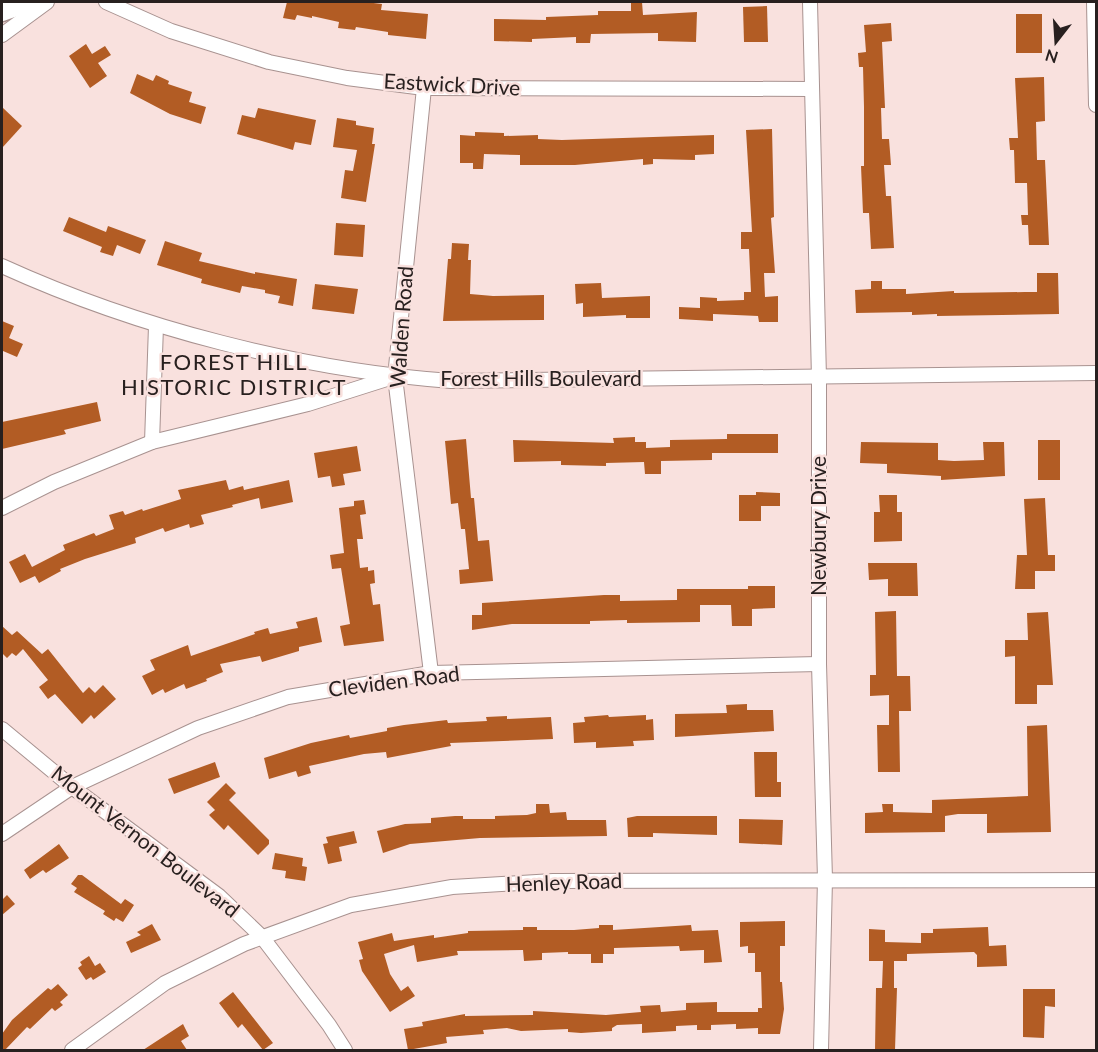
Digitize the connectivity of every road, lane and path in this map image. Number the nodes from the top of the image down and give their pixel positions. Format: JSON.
{"nodes":[{"id":1,"x":30,"y":2,"type":"edge"},
{"id":2,"x":47,"y":2,"type":"edge"},
{"id":3,"x":106,"y":2,"type":"edge"},
{"id":4,"x":810,"y":2,"type":"edge"},
{"id":5,"x":1094,"y":2,"type":"edge"},
{"id":6,"x":2,"y":12,"type":"edge"},
{"id":7,"x":2,"y":35,"type":"edge"},
{"id":8,"x":424,"y":88,"type":"junction"},
{"id":9,"x":811,"y":90,"type":"junction"},
{"id":10,"x":1096,"y":105,"type":"edge"},
{"id":11,"x":2,"y":266,"type":"edge"},
{"id":12,"x":156,"y":326,"type":"junction"},
{"id":13,"x":1096,"y":373,"type":"edge"},
{"id":14,"x":395,"y":377,"type":"junction"},
{"id":15,"x":819,"y":378,"type":"junction"},
{"id":16,"x":152,"y":442,"type":"junction"},
{"id":17,"x":2,"y":508,"type":"edge"},
{"id":18,"x":819,"y":664,"type":"junction"},
{"id":19,"x":431,"y":673,"type":"junction"},
{"id":20,"x":2,"y":729,"type":"edge"},
{"id":21,"x":72,"y":787,"type":"junction"},
{"id":22,"x":2,"y":834,"type":"edge"},
{"id":23,"x":825,"y":879,"type":"junction"},
{"id":24,"x":1096,"y":880,"type":"edge"},
{"id":25,"x":262,"y":937,"type":"junction"},
{"id":26,"x":72,"y":1050,"type":"edge"},
{"id":27,"x":345,"y":1050,"type":"edge"},
{"id":28,"x":821,"y":1050,"type":"edge"}],
"edges":[{"from":1,"to":6,"type":"main road"},
{"from":2,"to":7,"type":"street"},
{"from":3,"to":8,"type":"street","name":"Eastwick Drive"},
{"from":4,"to":9,"type":"street","name":"Newbury Drive"},
{"from":5,"to":10,"type":"street"},
{"from":8,"to":9,"type":"street","name":"Eastwick Drive"},
{"from":8,"to":14,"type":"street","name":"Walden Road"},
{"from":9,"to":15,"type":"street","name":"Newbury Drive"},
{"from":11,"to":12,"type":"street","name":"Forest Hills Boulevard"},
{"from":12,"to":14,"type":"street","name":"Forest Hills Boulevard"},
{"from":12,"to":16,"type":"street"},
{"from":13,"to":15,"type":"street","name":"Forest Hills Boulevard"},
{"from":14,"to":15,"type":"street","name":"Forest Hills Boulevard"},
{"from":14,"to":16,"type":"street"},
{"from":14,"to":19,"type":"street","name":"Walden Road"},
{"from":15,"to":18,"type":"street","name":"Newbury Drive"},
{"from":16,"to":17,"type":"street"},
{"from":18,"to":19,"type":"street","name":"Cleviden Road"},
{"from":18,"to":23,"type":"street","name":"Newbury Drive"},
{"from":19,"to":21,"type":"street","name":"Cleviden Road"},
{"from":20,"to":21,"type":"street","name":"Mount Vernon Boulevard"},
{"from":21,"to":22,"type":"street","name":"Cleviden Road"},
{"from":21,"to":25,"type":"street","name":"Mount Vernon Boulevard"},
{"from":23,"to":24,"type":"street","name":"Henley Road"},
{"from":23,"to":25,"type":"street","name":"Henley Road"},
{"from":23,"to":28,"type":"street","name":"Newbury Drive"},
{"from":25,"to":26,"type":"street","name":"Henley Road"},
{"from":25,"to":27,"type":"street","name":"Mount Vernon Boulevard"}]}
